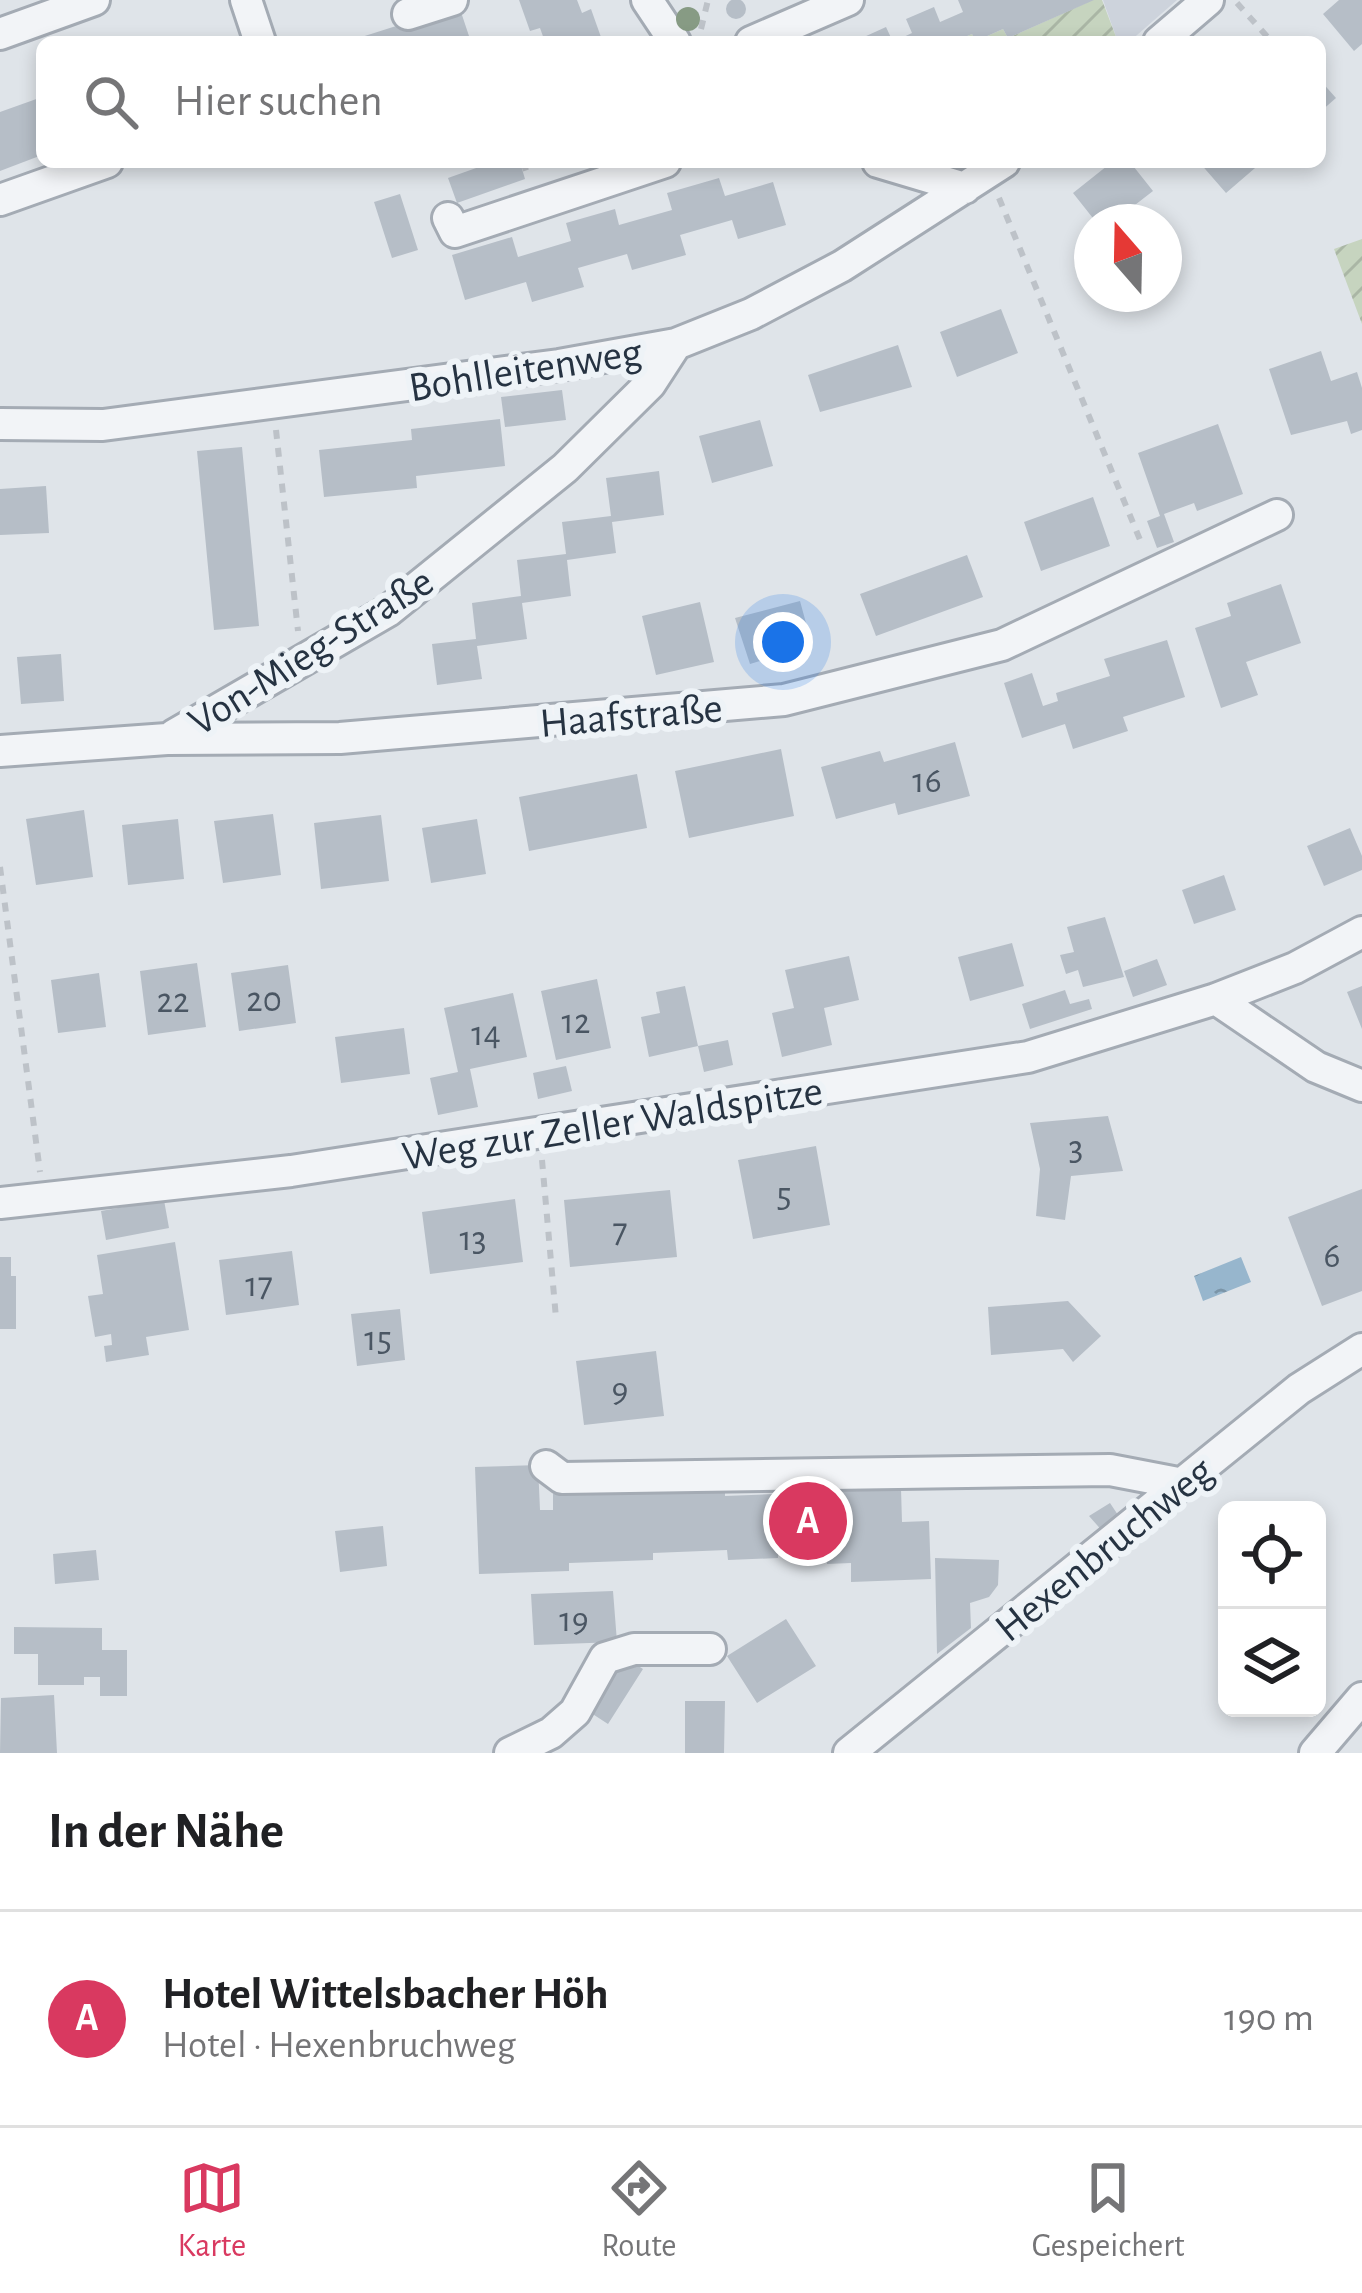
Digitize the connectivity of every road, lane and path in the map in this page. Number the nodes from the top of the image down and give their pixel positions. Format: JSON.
{"nodes":[{"id":1,"x":94,"y":0,"type":"edge"},
{"id":2,"x":246,"y":0,"type":"edge"},
{"id":3,"x":452,"y":0,"type":"edge"},
{"id":4,"x":647,"y":0,"type":"edge"},
{"id":5,"x":708,"y":0,"type":"edge"},
{"id":6,"x":848,"y":0,"type":"edge"},
{"id":7,"x":1208,"y":0,"type":"edge"},
{"id":8,"x":1234,"y":0,"type":"edge"},
{"id":9,"x":408,"y":14,"type":"dead end"},
{"id":10,"x":0,"y":34,"type":"edge"},
{"id":11,"x":258,"y":36,"type":"edge"},
{"id":12,"x":682,"y":36,"type":"edge"},
{"id":13,"x":688,"y":36,"type":"edge"},
{"id":14,"x":765,"y":36,"type":"edge"},
{"id":15,"x":1166,"y":36,"type":"edge"},
{"id":16,"x":1267,"y":36,"type":"edge"},
{"id":17,"x":90,"y":168,"type":"edge"},
{"id":18,"x":647,"y":168,"type":"edge"},
{"id":19,"x":932,"y":168,"type":"edge"},
{"id":20,"x":986,"y":174,"type":"edge"},
{"id":21,"x":0,"y":200,"type":"edge"},
{"id":22,"x":448,"y":218,"type":"dead end"},
{"id":23,"x":676,"y":344,"type":"junction"},
{"id":24,"x":273,"y":404,"type":"junction"},
{"id":25,"x":0,"y":424,"type":"edge"},
{"id":26,"x":1276,"y":515,"type":"dead end"},
{"id":27,"x":1137,"y":529,"type":"dead end"},
{"id":28,"x":297,"y":614,"type":"dead end"},
{"id":29,"x":166,"y":739,"type":"junction"},
{"id":30,"x":0,"y":751,"type":"edge"},
{"id":31,"x":0,"y":867,"type":"edge"},
{"id":32,"x":1362,"y":932,"type":"edge"},
{"id":33,"x":1216,"y":999,"type":"junction"},
{"id":34,"x":1362,"y":1087,"type":"edge"},
{"id":35,"x":542,"y":1160,"type":"dead end"},
{"id":36,"x":39,"y":1166,"type":"dead end"},
{"id":37,"x":0,"y":1203,"type":"edge"},
{"id":38,"x":556,"y":1318,"type":"dead end"},
{"id":39,"x":1362,"y":1349,"type":"edge"},
{"id":40,"x":546,"y":1466,"type":"dead end"},
{"id":41,"x":1183,"y":1484,"type":"junction"},
{"id":42,"x":710,"y":1648,"type":"dead end"},
{"id":43,"x":1362,"y":1698,"type":"edge"},
{"id":44,"x":510,"y":1753,"type":"edge"},
{"id":45,"x":849,"y":1753,"type":"edge"},
{"id":46,"x":1315,"y":1753,"type":"edge"}],
"edges":[{"from":1,"to":10,"type":"street"},
{"from":2,"to":11,"type":"street"},
{"from":3,"to":9,"type":"street"},
{"from":4,"to":12,"type":"street"},
{"from":5,"to":13,"type":"path"},
{"from":6,"to":14,"type":"street"},
{"from":7,"to":15,"type":"street"},
{"from":8,"to":16,"type":"path"},
{"from":17,"to":21,"type":"street"},
{"from":18,"to":22,"type":"street"},
{"from":19,"to":20,"type":"street"},
{"from":20,"to":23,"type":"street","name":"Bohlleitenweg"},
{"from":20,"to":27,"type":"path"},
{"from":23,"to":24,"type":"street","name":"Bohlleitenweg"},
{"from":23,"to":29,"type":"street","name":"Von-Mieg-Straße"},
{"from":24,"to":25,"type":"street","name":"Bohlleitenweg"},
{"from":24,"to":28,"type":"path"},
{"from":26,"to":29,"type":"street","name":"Haafstraße"},
{"from":29,"to":30,"type":"street","name":"Von-Mieg-Straße"},
{"from":31,"to":36,"type":"path"},
{"from":32,"to":33,"type":"street","name":"Weg zur Zeller Waldspitze"},
{"from":33,"to":34,"type":"street"},
{"from":33,"to":37,"type":"street","name":"Weg zur Zeller Waldspitze"},
{"from":35,"to":38,"type":"path"},
{"from":39,"to":41,"type":"street","name":"Hexenbruchweg"},
{"from":40,"to":41,"type":"street"},
{"from":41,"to":45,"type":"street","name":"Hexenbruchweg"},
{"from":42,"to":44,"type":"street"},
{"from":43,"to":46,"type":"street"}]}
